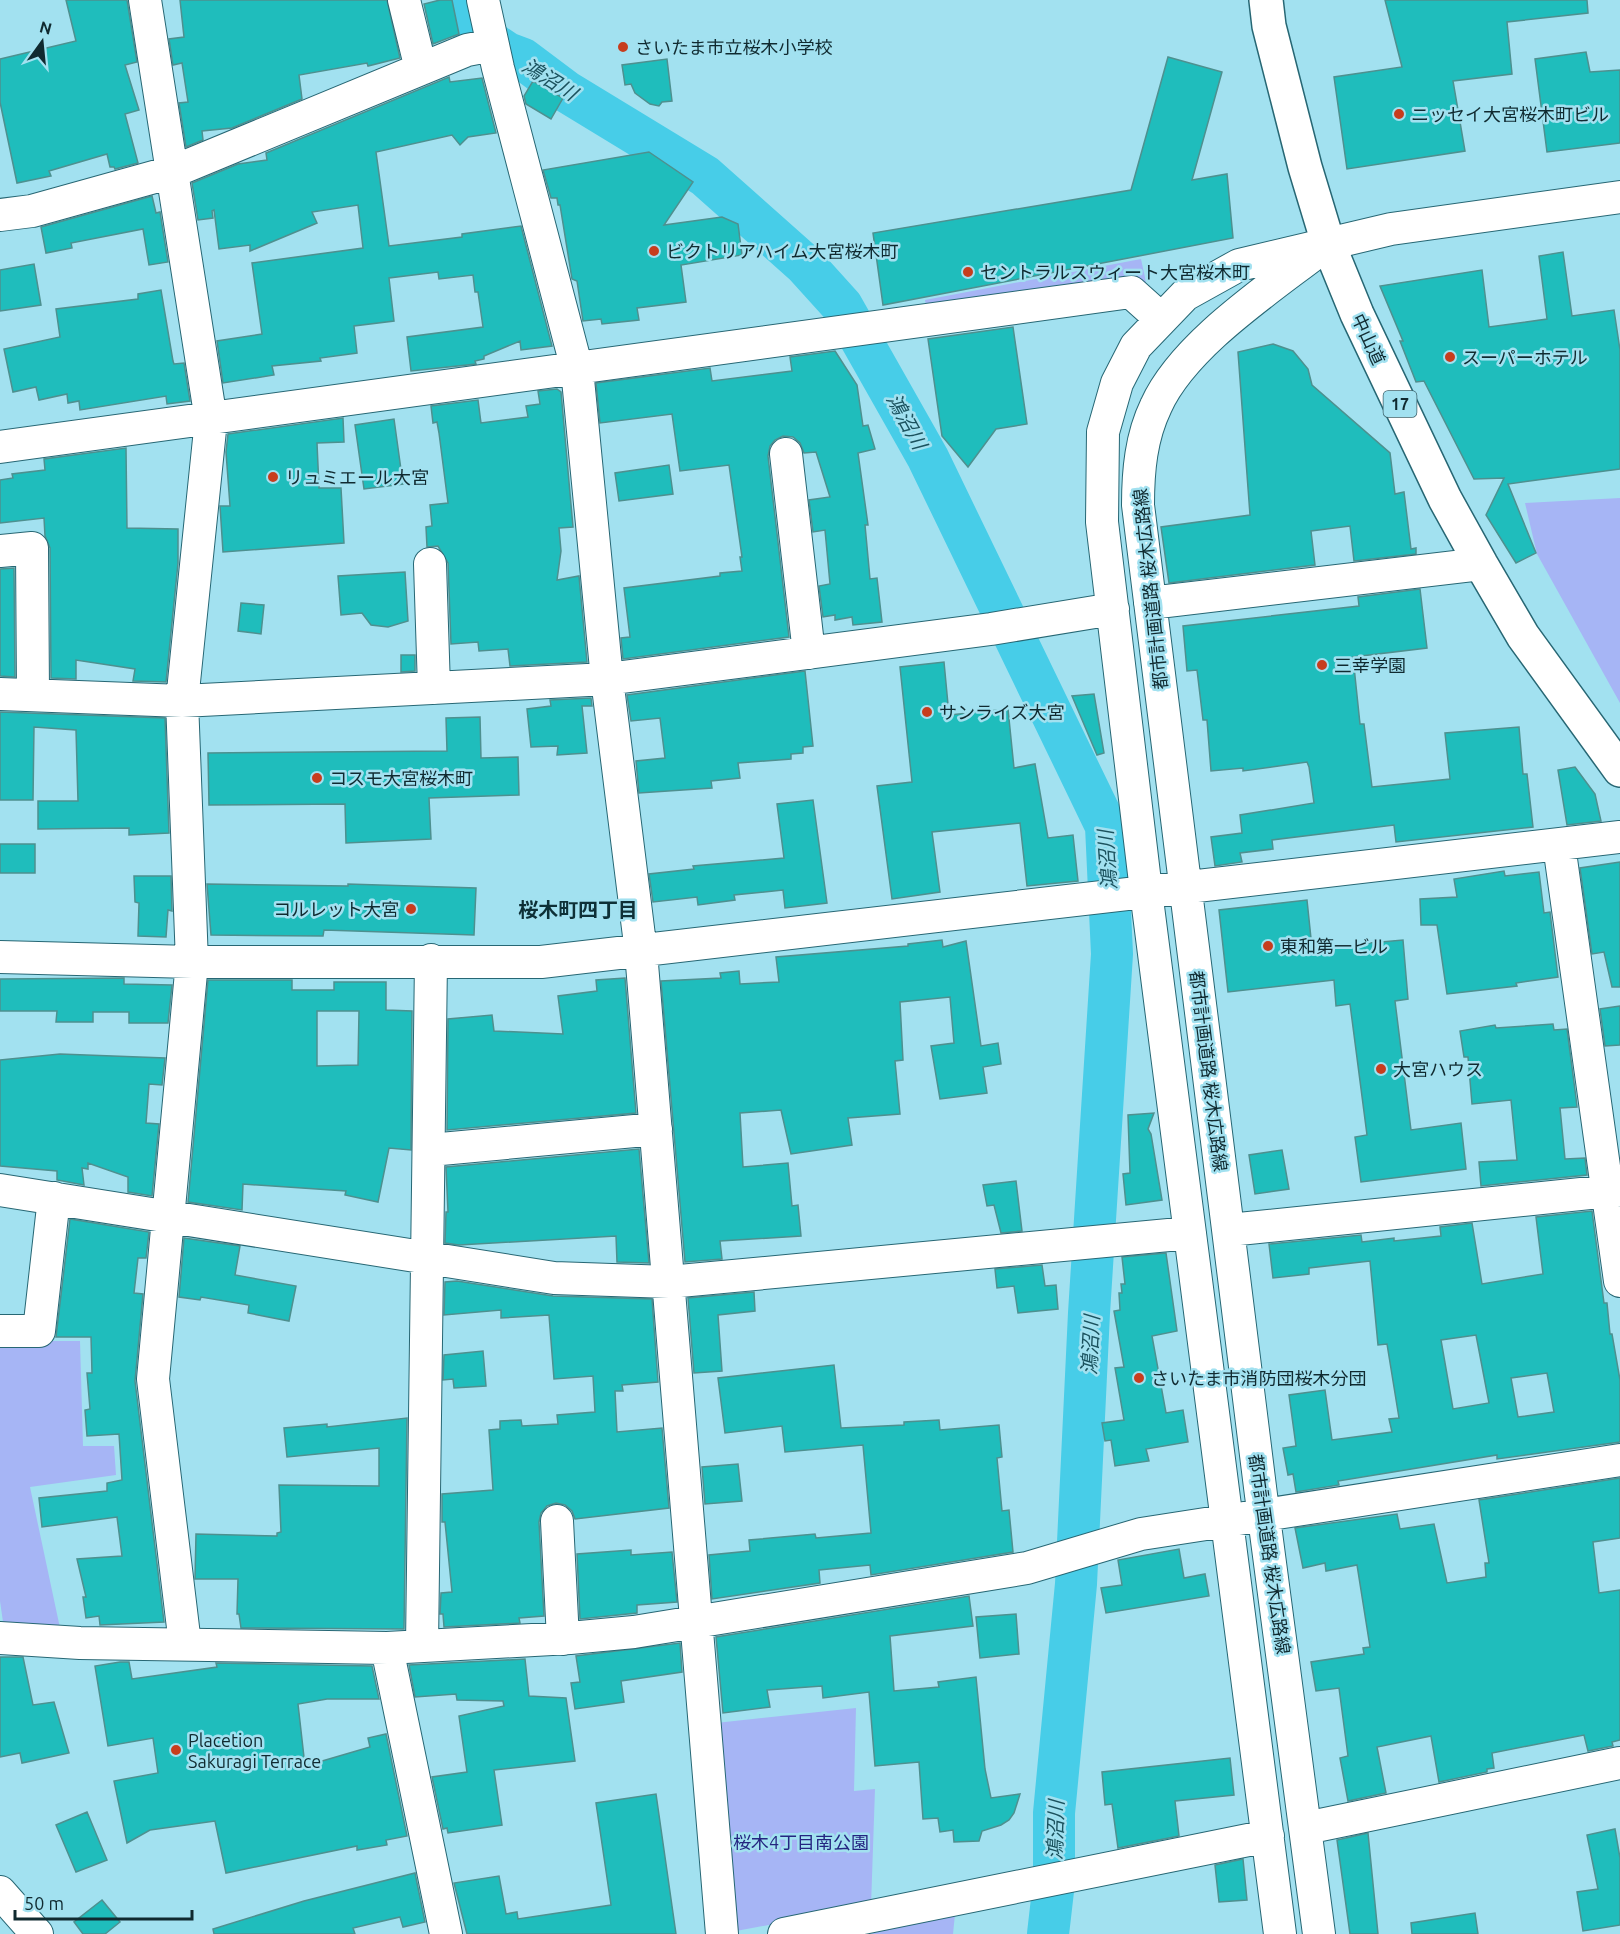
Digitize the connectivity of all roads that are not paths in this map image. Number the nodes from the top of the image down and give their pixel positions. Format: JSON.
{"nodes":[{"id":1,"x":145,"y":0,"type":"edge"},
{"id":2,"x":404,"y":0,"type":"edge"},
{"id":3,"x":1266,"y":0,"type":"edge"},
{"id":4,"x":486,"y":37,"type":"edge"},
{"id":5,"x":421,"y":69,"type":"junction"},
{"id":6,"x":172,"y":172,"type":"junction"},
{"id":7,"x":1620,"y":197,"type":"edge"},
{"id":8,"x":0,"y":214,"type":"edge"},
{"id":9,"x":1328,"y":243,"type":"junction"},
{"id":10,"x":1160,"y":318,"type":"junction"},
{"id":11,"x":577,"y":369,"type":"junction"},
{"id":12,"x":211,"y":420,"type":"junction"},
{"id":13,"x":0,"y":447,"type":"edge"},
{"id":14,"x":786,"y":454,"type":"dead end"},
{"id":15,"x":0,"y":551,"type":"edge"},
{"id":16,"x":430,"y":564,"type":"dead end"},
{"id":17,"x":1481,"y":564,"type":"junction"},
{"id":18,"x":1150,"y":603,"type":"junction"},
{"id":19,"x":1113,"y":609,"type":"junction"},
{"id":20,"x":809,"y":653,"type":"junction"},
{"id":21,"x":607,"y":679,"type":"junction"},
{"id":22,"x":434,"y":688,"type":"junction"},
{"id":23,"x":0,"y":694,"type":"edge"},
{"id":24,"x":33,"y":694,"type":"junction"},
{"id":25,"x":182,"y":701,"type":"junction"},
{"id":26,"x":1620,"y":770,"type":"edge"},
{"id":27,"x":1620,"y":837,"type":"edge"},
{"id":28,"x":1559,"y":845,"type":"junction"},
{"id":29,"x":1184,"y":886,"type":"junction"},
{"id":30,"x":1121,"y":895,"type":"junction"},
{"id":31,"x":641,"y":952,"type":"junction"},
{"id":32,"x":0,"y":957,"type":"edge"},
{"id":33,"x":431,"y":960,"type":"junction"},
{"id":34,"x":192,"y":962,"type":"junction"},
{"id":35,"x":656,"y":1128,"type":"junction"},
{"id":36,"x":430,"y":1150,"type":"junction"},
{"id":37,"x":0,"y":1190,"type":"edge"},
{"id":38,"x":1613,"y":1190,"type":"edge"},
{"id":39,"x":54,"y":1198,"type":"junction"},
{"id":40,"x":169,"y":1215,"type":"junction"},
{"id":41,"x":1228,"y":1230,"type":"junction"},
{"id":42,"x":1190,"y":1233,"type":"junction"},
{"id":43,"x":428,"y":1260,"type":"junction"},
{"id":44,"x":1620,"y":1281,"type":"edge"},
{"id":45,"x":669,"y":1282,"type":"junction"},
{"id":46,"x":0,"y":1331,"type":"edge"},
{"id":47,"x":1620,"y":1460,"type":"edge"},
{"id":48,"x":1264,"y":1516,"type":"junction"},
{"id":49,"x":557,"y":1521,"type":"dead end"},
{"id":50,"x":1226,"y":1522,"type":"junction"},
{"id":51,"x":695,"y":1622,"type":"junction"},
{"id":52,"x":0,"y":1638,"type":"edge"},
{"id":53,"x":563,"y":1639,"type":"junction"},
{"id":54,"x":185,"y":1644,"type":"junction"},
{"id":55,"x":422,"y":1646,"type":"junction"},
{"id":56,"x":387,"y":1648,"type":"junction"},
{"id":57,"x":1620,"y":1763,"type":"edge"},
{"id":58,"x":1306,"y":1828,"type":"junction"},
{"id":59,"x":1268,"y":1836,"type":"junction"},
{"id":60,"x":0,"y":1892,"type":"edge"},
{"id":61,"x":37,"y":1934,"type":"edge"},
{"id":62,"x":446,"y":1934,"type":"edge"},
{"id":63,"x":722,"y":1934,"type":"edge"},
{"id":64,"x":784,"y":1934,"type":"edge"},
{"id":65,"x":1280,"y":1934,"type":"edge"},
{"id":66,"x":1319,"y":1934,"type":"edge"}],
"edges":[{"from":1,"to":6,"type":"street"},
{"from":2,"to":5,"type":"street"},
{"from":3,"to":9,"type":"highway","name":"中山道","number":"17"},
{"from":4,"to":5,"type":"street"},
{"from":4,"to":11,"type":"street"},
{"from":5,"to":6,"type":"street"},
{"from":6,"to":8,"type":"street"},
{"from":6,"to":12,"type":"street"},
{"from":7,"to":9,"type":"street"},
{"from":9,"to":10,"type":"street","name":"都市計画道路 桜木広路線"},
{"from":9,"to":17,"type":"highway","name":"中山道","number":"17"},
{"from":9,"to":18,"type":"street","name":"都市計画道路 桜木広路線"},
{"from":10,"to":11,"type":"street"},
{"from":10,"to":19,"type":"street","name":"都市計画道路 桜木広路線"},
{"from":11,"to":12,"type":"street"},
{"from":11,"to":21,"type":"street"},
{"from":12,"to":13,"type":"street"},
{"from":12,"to":25,"type":"street"},
{"from":14,"to":20,"type":"street"},
{"from":15,"to":24,"type":"street"},
{"from":16,"to":22,"type":"street"},
{"from":17,"to":18,"type":"street"},
{"from":17,"to":26,"type":"highway","name":"中山道","number":"17"},
{"from":18,"to":29,"type":"street","name":"都市計画道路 桜木広路線"},
{"from":19,"to":20,"type":"street"},
{"from":19,"to":30,"type":"street","name":"都市計画道路 桜木広路線"},
{"from":20,"to":21,"type":"street"},
{"from":21,"to":22,"type":"street"},
{"from":21,"to":31,"type":"street"},
{"from":22,"to":25,"type":"street"},
{"from":23,"to":24,"type":"street"},
{"from":24,"to":25,"type":"street"},
{"from":25,"to":34,"type":"street"},
{"from":27,"to":28,"type":"street"},
{"from":28,"to":29,"type":"street"},
{"from":28,"to":38,"type":"street"},
{"from":29,"to":30,"type":"street"},
{"from":29,"to":41,"type":"street","name":"都市計画道路 桜木広路線"},
{"from":30,"to":31,"type":"street"},
{"from":30,"to":42,"type":"street","name":"都市計画道路 桜木広路線"},
{"from":31,"to":33,"type":"street"},
{"from":31,"to":35,"type":"street"},
{"from":32,"to":34,"type":"street"},
{"from":33,"to":34,"type":"street"},
{"from":33,"to":36,"type":"street"},
{"from":34,"to":40,"type":"street"},
{"from":35,"to":36,"type":"street"},
{"from":35,"to":45,"type":"street"},
{"from":36,"to":43,"type":"street"},
{"from":37,"to":39,"type":"street"},
{"from":38,"to":41,"type":"street"},
{"from":38,"to":44,"type":"street"},
{"from":39,"to":40,"type":"street"},
{"from":39,"to":46,"type":"street"},
{"from":40,"to":43,"type":"street"},
{"from":40,"to":54,"type":"street"},
{"from":41,"to":48,"type":"street","name":"都市計画道路 桜木広路線"},
{"from":42,"to":45,"type":"street"},
{"from":42,"to":50,"type":"street","name":"都市計画道路 桜木広路線"},
{"from":43,"to":45,"type":"street"},
{"from":43,"to":55,"type":"street"},
{"from":45,"to":51,"type":"street"},
{"from":47,"to":48,"type":"street"},
{"from":48,"to":50,"type":"street"},
{"from":48,"to":58,"type":"street","name":"都市計画道路 桜木広路線"},
{"from":49,"to":53,"type":"street"},
{"from":50,"to":51,"type":"street"},
{"from":50,"to":59,"type":"street","name":"都市計画道路 桜木広路線"},
{"from":51,"to":53,"type":"street"},
{"from":51,"to":63,"type":"street"},
{"from":52,"to":54,"type":"street"},
{"from":53,"to":55,"type":"street"},
{"from":54,"to":56,"type":"street"},
{"from":55,"to":56,"type":"street"},
{"from":56,"to":62,"type":"street"},
{"from":57,"to":58,"type":"street"},
{"from":58,"to":66,"type":"street","name":"都市計画道路 桜木広路線"},
{"from":59,"to":64,"type":"street"},
{"from":59,"to":65,"type":"street","name":"都市計画道路 桜木広路線"},
{"from":60,"to":61,"type":"street"}]}
